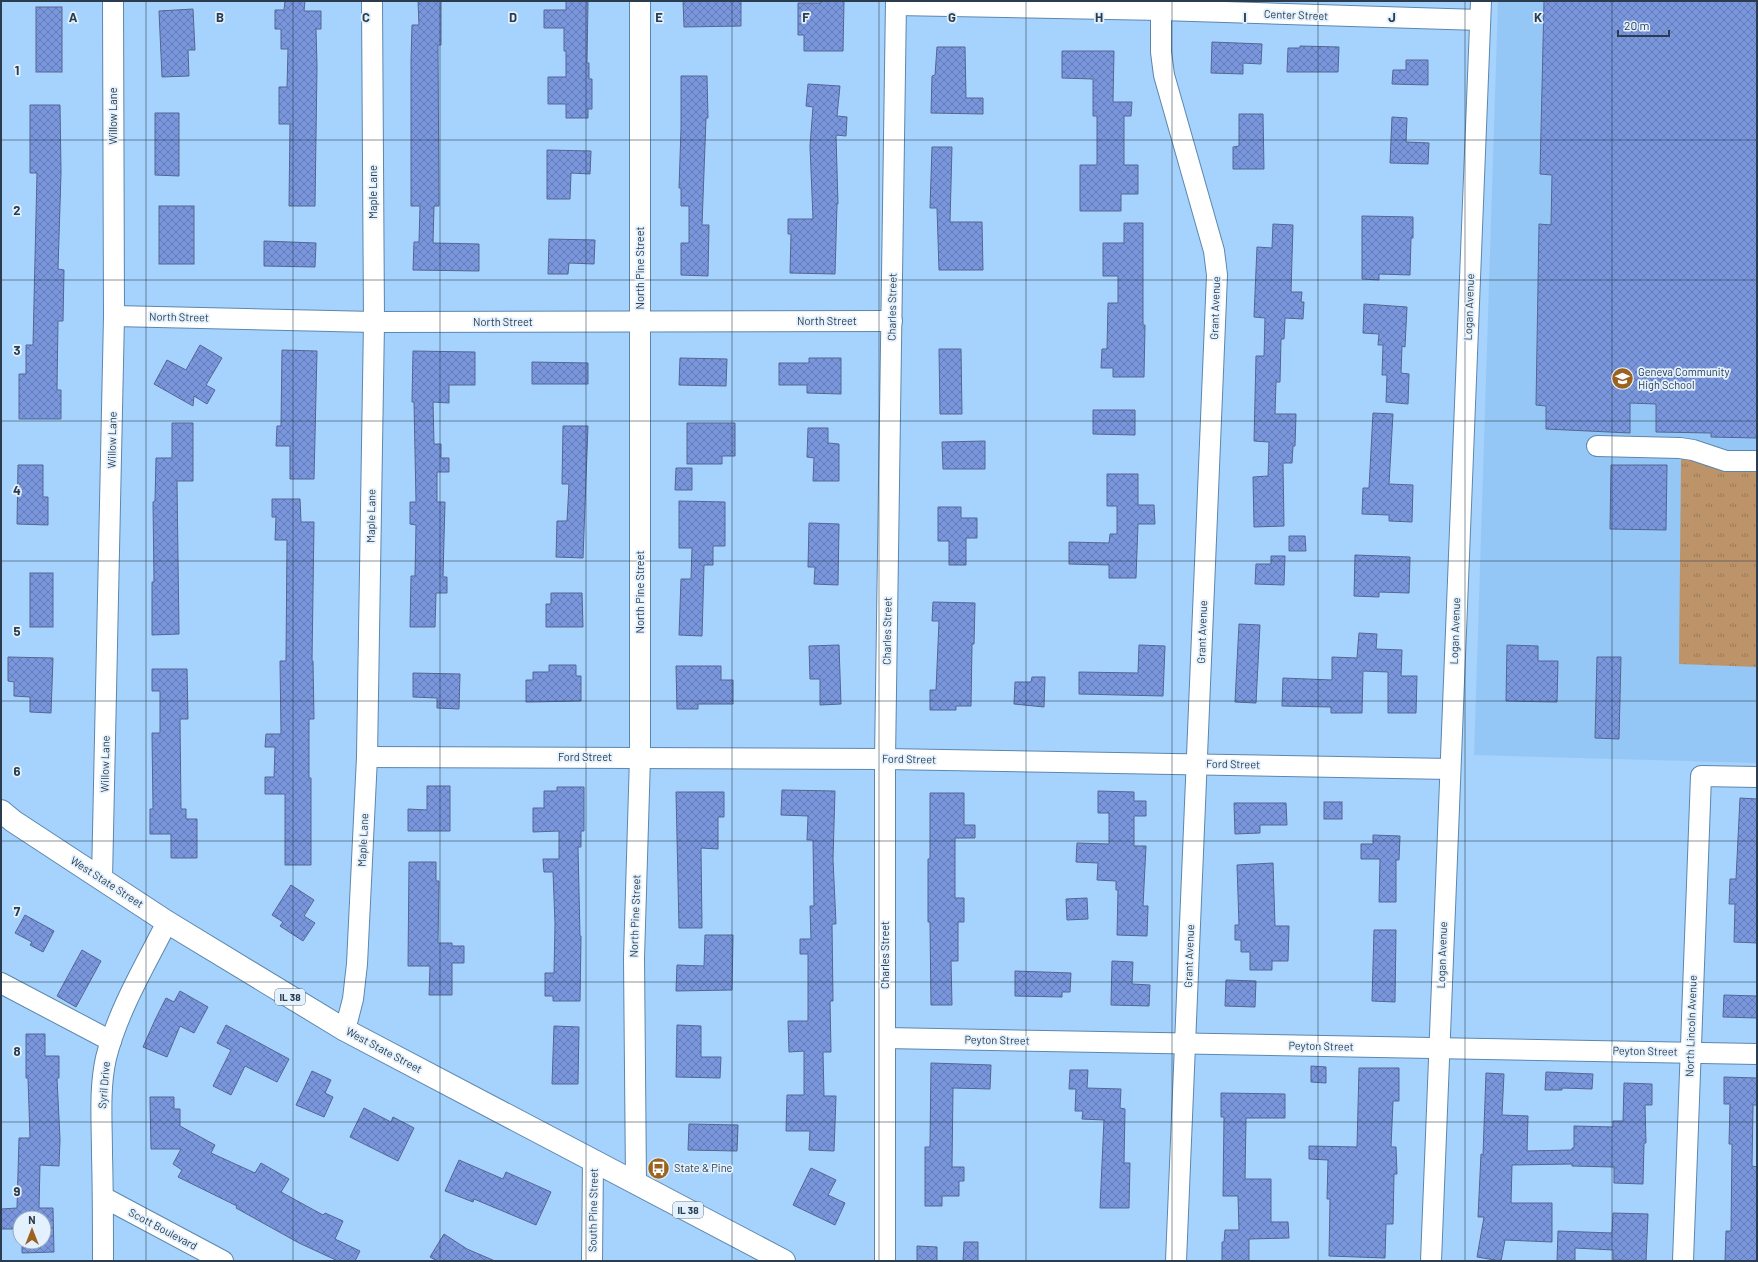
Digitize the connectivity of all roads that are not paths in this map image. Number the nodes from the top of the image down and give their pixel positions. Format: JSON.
{"nodes":[{"id":1,"x":113,"y":1,"type":"edge"},
{"id":2,"x":372,"y":1,"type":"edge"},
{"id":3,"x":640,"y":1,"type":"edge"},
{"id":4,"x":896,"y":3,"type":"edge"},
{"id":5,"x":1161,"y":10,"type":"junction"},
{"id":6,"x":1481,"y":11,"type":"edge"},
{"id":7,"x":114,"y":316,"type":"junction"},
{"id":8,"x":892,"y":321,"type":"junction"},
{"id":9,"x":374,"y":322,"type":"junction"},
{"id":10,"x":640,"y":322,"type":"junction"},
{"id":11,"x":1597,"y":446,"type":"dead end"},
{"id":12,"x":1757,"y":462,"type":"edge"},
{"id":13,"x":367,"y":757,"type":"junction"},
{"id":14,"x":640,"y":757,"type":"junction"},
{"id":15,"x":885,"y":759,"type":"junction"},
{"id":16,"x":1197,"y":763,"type":"junction"},
{"id":17,"x":1450,"y":768,"type":"junction"},
{"id":18,"x":1757,"y":777,"type":"edge"},
{"id":19,"x":1,"y":811,"type":"edge"},
{"id":20,"x":102,"y":880,"type":"junction"},
{"id":21,"x":167,"y":922,"type":"junction"},
{"id":22,"x":1,"y":983,"type":"edge"},
{"id":23,"x":345,"y":1030,"type":"junction"},
{"id":24,"x":885,"y":1038,"type":"junction"},
{"id":25,"x":111,"y":1041,"type":"junction"},
{"id":26,"x":1186,"y":1043,"type":"junction"},
{"id":27,"x":1439,"y":1048,"type":"junction"},
{"id":28,"x":1691,"y":1052,"type":"junction"},
{"id":29,"x":1757,"y":1054,"type":"edge"},
{"id":30,"x":593,"y":1160,"type":"junction"},
{"id":31,"x":636,"y":1182,"type":"junction"},
{"id":32,"x":103,"y":1197,"type":"junction"},
{"id":33,"x":103,"y":1261,"type":"edge"},
{"id":34,"x":223,"y":1261,"type":"edge"},
{"id":35,"x":592,"y":1261,"type":"edge"},
{"id":36,"x":784,"y":1261,"type":"edge"},
{"id":37,"x":885,"y":1261,"type":"edge"},
{"id":38,"x":1176,"y":1261,"type":"edge"},
{"id":39,"x":1431,"y":1261,"type":"edge"},
{"id":40,"x":1683,"y":1261,"type":"edge"}],
"edges":[{"from":1,"to":7,"type":"street","name":"Willow Lane"},
{"from":2,"to":9,"type":"street","name":"Maple Lane"},
{"from":3,"to":10,"type":"street","name":"North Pine Street"},
{"from":4,"to":5,"type":"street","name":"Center Street"},
{"from":4,"to":8,"type":"street","name":"Charles Street"},
{"from":5,"to":6,"type":"street","name":"Center Street"},
{"from":5,"to":16,"type":"street","name":"Grant Avenue"},
{"from":6,"to":17,"type":"street","name":"Logan Avenue"},
{"from":7,"to":9,"type":"street","name":"North Street"},
{"from":7,"to":20,"type":"street","name":"Willow Lane"},
{"from":8,"to":10,"type":"street","name":"North Street"},
{"from":8,"to":15,"type":"street","name":"Charles Street"},
{"from":9,"to":10,"type":"street","name":"North Street"},
{"from":9,"to":13,"type":"street","name":"Maple Lane"},
{"from":10,"to":14,"type":"street","name":"North Pine Street"},
{"from":11,"to":12,"type":"street"},
{"from":13,"to":14,"type":"street","name":"Ford Street"},
{"from":13,"to":23,"type":"street","name":"Maple Lane"},
{"from":14,"to":15,"type":"street","name":"Ford Street"},
{"from":14,"to":31,"type":"street","name":"North Pine Street"},
{"from":15,"to":16,"type":"street","name":"Ford Street"},
{"from":15,"to":24,"type":"street","name":"Charles Street"},
{"from":16,"to":17,"type":"street","name":"Ford Street"},
{"from":16,"to":26,"type":"street","name":"Grant Avenue"},
{"from":17,"to":27,"type":"street","name":"Logan Avenue"},
{"from":18,"to":28,"type":"street","name":"North Lincoln Avenue"},
{"from":19,"to":20,"type":"main road","name":"West State Street","number":"IL 38"},
{"from":20,"to":21,"type":"main road","name":"West State Street","number":"IL 38"},
{"from":21,"to":23,"type":"main road","name":"West State Street","number":"IL 38"},
{"from":21,"to":25,"type":"street","name":"Syril Drive"},
{"from":22,"to":25,"type":"street"},
{"from":23,"to":30,"type":"main road","name":"West State Street","number":"IL 38"},
{"from":24,"to":26,"type":"street","name":"Peyton Street"},
{"from":24,"to":37,"type":"street","name":"Charles Street"},
{"from":25,"to":32,"type":"street","name":"Syril Drive"},
{"from":26,"to":27,"type":"street","name":"Peyton Street"},
{"from":26,"to":38,"type":"street","name":"Grant Avenue"},
{"from":27,"to":28,"type":"street","name":"Peyton Street"},
{"from":27,"to":39,"type":"street","name":"Logan Avenue"},
{"from":28,"to":29,"type":"street","name":"Peyton Street"},
{"from":28,"to":40,"type":"street","name":"North Lincoln Avenue"},
{"from":30,"to":31,"type":"main road","name":"West State Street","number":"IL 38"},
{"from":30,"to":35,"type":"street","name":"South Pine Street"},
{"from":31,"to":36,"type":"main road","name":"West State Street","number":"IL 38"},
{"from":32,"to":33,"type":"street","name":"Syril Drive"},
{"from":32,"to":34,"type":"street","name":"Scott Boulevard"}]}
